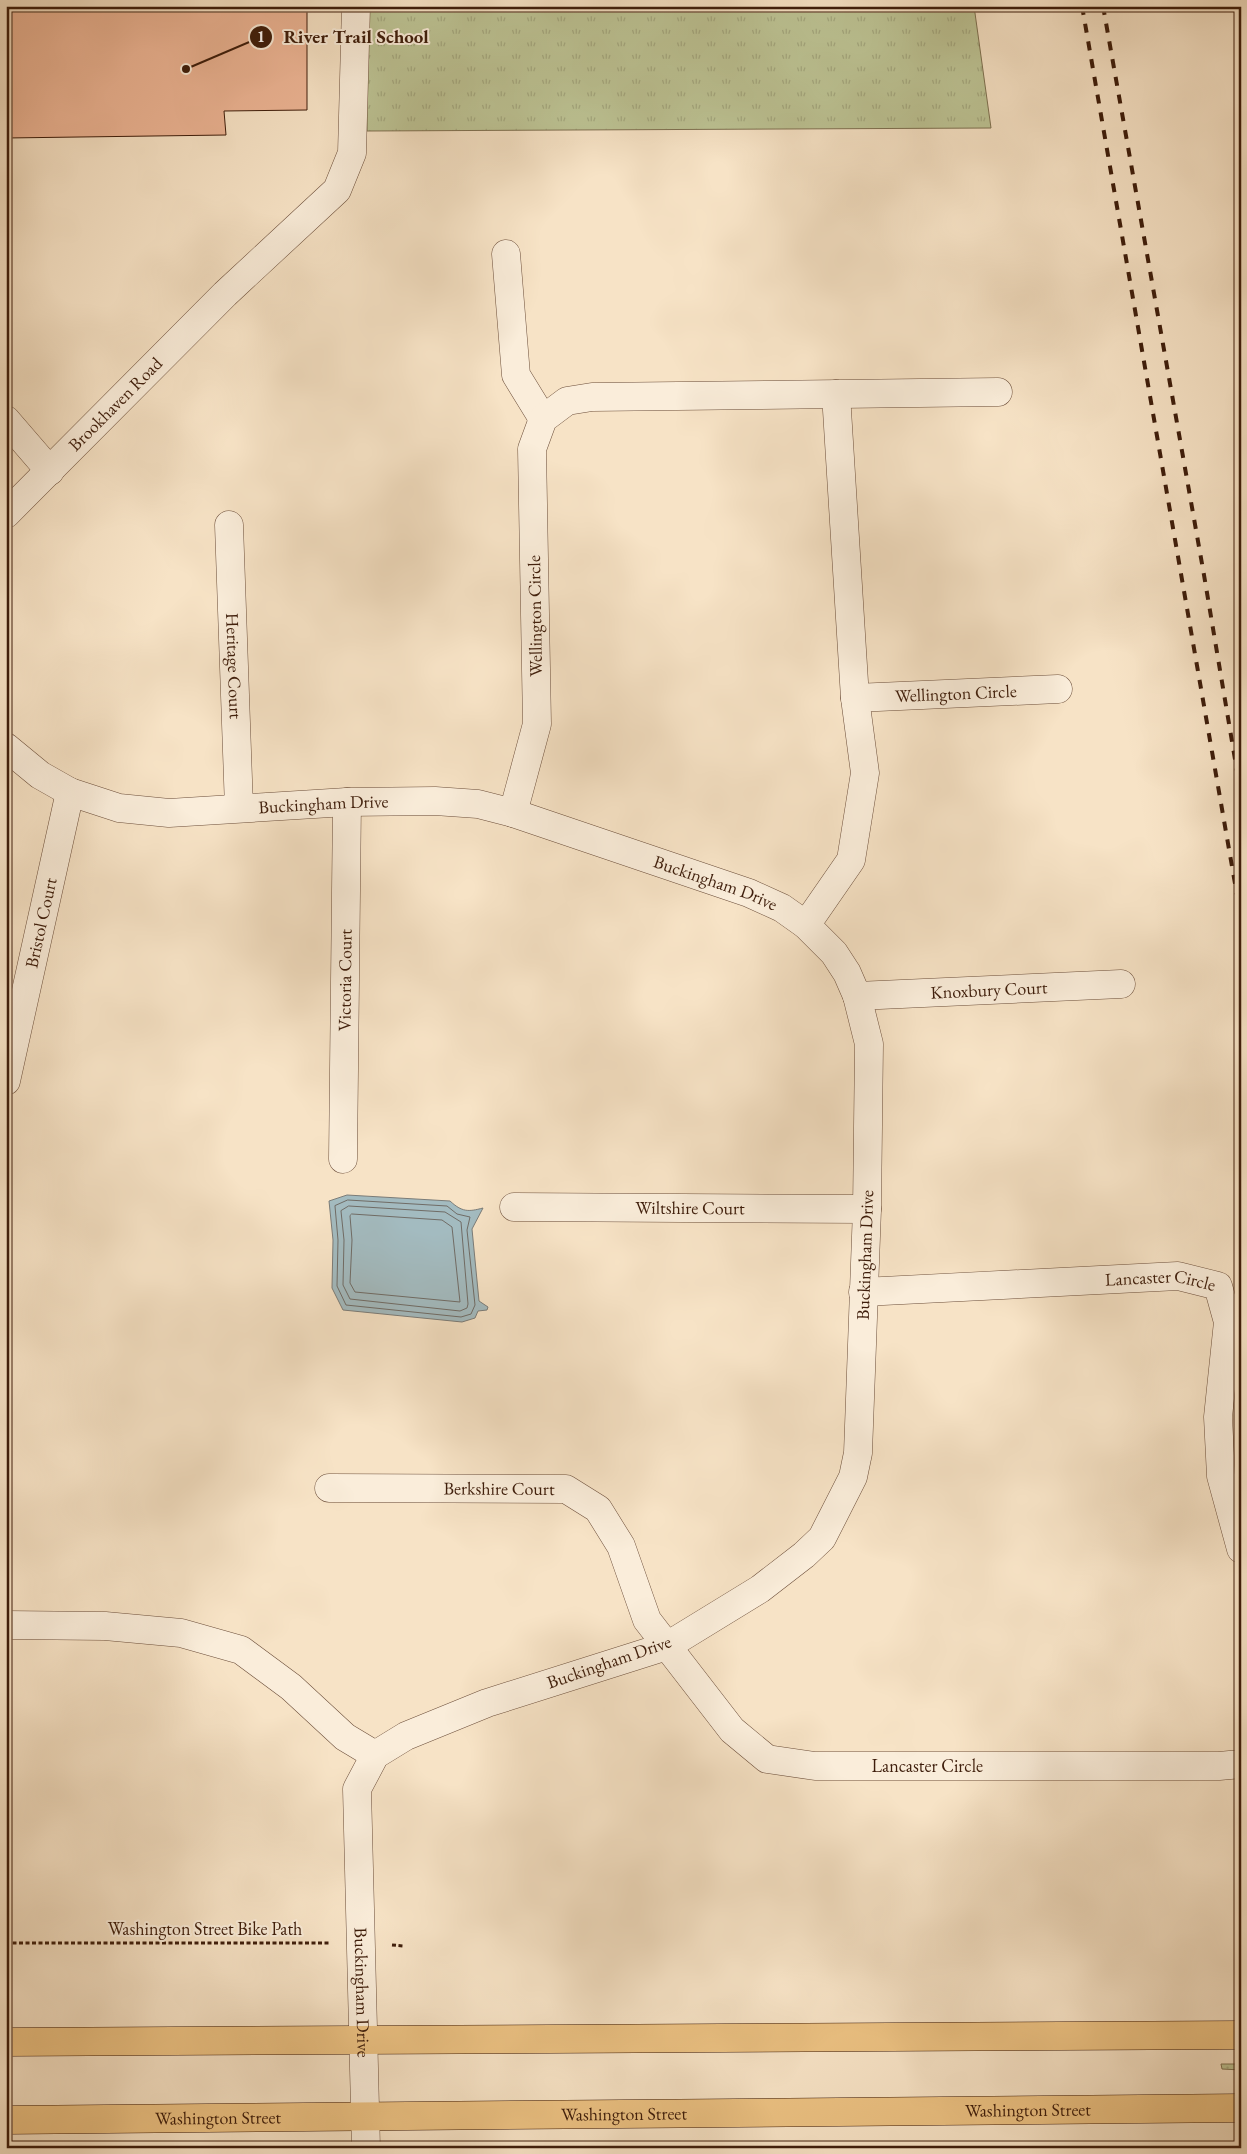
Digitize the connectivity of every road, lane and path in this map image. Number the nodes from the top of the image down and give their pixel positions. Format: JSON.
{"nodes":[{"id":1,"x":356,"y":6,"type":"edge"},
{"id":2,"x":506,"y":254,"type":"dead end"},
{"id":3,"x":998,"y":392,"type":"dead end"},
{"id":4,"x":836,"y":394,"type":"junction"},
{"id":5,"x":543,"y":419,"type":"junction"},
{"id":6,"x":6,"y":420,"type":"edge"},
{"id":7,"x":50,"y":472,"type":"junction"},
{"id":8,"x":6,"y":514,"type":"edge"},
{"id":9,"x":230,"y":525,"type":"dead end"},
{"id":10,"x":1058,"y":689,"type":"dead end"},
{"id":11,"x":855,"y":698,"type":"junction"},
{"id":12,"x":6,"y":747,"type":"edge"},
{"id":13,"x":70,"y":792,"type":"junction"},
{"id":14,"x":347,"y":802,"type":"junction"},
{"id":15,"x":239,"y":808,"type":"junction"},
{"id":16,"x":513,"y":813,"type":"junction"},
{"id":17,"x":806,"y":925,"type":"junction"},
{"id":18,"x":1121,"y":984,"type":"dead end"},
{"id":19,"x":857,"y":996,"type":"junction"},
{"id":20,"x":6,"y":1081,"type":"edge"},
{"id":21,"x":343,"y":1159,"type":"dead end"},
{"id":22,"x":514,"y":1207,"type":"dead end"},
{"id":23,"x":867,"y":1209,"type":"junction"},
{"id":24,"x":863,"y":1292,"type":"junction"},
{"id":25,"x":329,"y":1488,"type":"dead end"},
{"id":26,"x":1241,"y":1549,"type":"edge"},
{"id":27,"x":6,"y":1625,"type":"edge"},
{"id":28,"x":667,"y":1646,"type":"junction"},
{"id":29,"x":375,"y":1755,"type":"junction"},
{"id":30,"x":1241,"y":1764,"type":"edge"},
{"id":31,"x":6,"y":1943,"type":"edge"},
{"id":32,"x":361,"y":1943,"type":"junction"},
{"id":33,"x":403,"y":1946,"type":"dead end"},
{"id":34,"x":1241,"y":2034,"type":"edge"},
{"id":35,"x":6,"y":2042,"type":"edge"},
{"id":36,"x":365,"y":2042,"type":"junction"},
{"id":37,"x":1241,"y":2108,"type":"edge"},
{"id":38,"x":366,"y":2116,"type":"junction"},
{"id":39,"x":6,"y":2120,"type":"edge"},
{"id":40,"x":366,"y":2148,"type":"edge"}],
"edges":[{"from":1,"to":7,"type":"street","name":"Brookhaven Road"},
{"from":2,"to":5,"type":"street"},
{"from":3,"to":4,"type":"street"},
{"from":4,"to":5,"type":"street"},
{"from":4,"to":11,"type":"street"},
{"from":5,"to":16,"type":"street","name":"Wellington Circle"},
{"from":6,"to":7,"type":"street"},
{"from":7,"to":8,"type":"street","name":"Brookhaven Road"},
{"from":9,"to":15,"type":"street","name":"Heritage Court"},
{"from":10,"to":11,"type":"street","name":"Wellington Circle"},
{"from":11,"to":17,"type":"street"},
{"from":12,"to":13,"type":"street","name":"Buckingham Drive"},
{"from":13,"to":15,"type":"street","name":"Buckingham Drive"},
{"from":13,"to":20,"type":"street","name":"Bristol Court"},
{"from":14,"to":15,"type":"street","name":"Buckingham Drive"},
{"from":14,"to":16,"type":"street","name":"Buckingham Drive"},
{"from":14,"to":21,"type":"street","name":"Victoria Court"},
{"from":16,"to":17,"type":"street","name":"Buckingham Drive"},
{"from":17,"to":19,"type":"street","name":"Buckingham Drive"},
{"from":18,"to":19,"type":"street","name":"Knoxbury Court"},
{"from":19,"to":23,"type":"street","name":"Buckingham Drive"},
{"from":22,"to":23,"type":"street","name":"Wiltshire Court"},
{"from":23,"to":24,"type":"street","name":"Buckingham Drive"},
{"from":24,"to":26,"type":"street","name":"Lancaster Circle"},
{"from":24,"to":28,"type":"street","name":"Buckingham Drive"},
{"from":25,"to":28,"type":"street","name":"Berkshire Court"},
{"from":27,"to":29,"type":"street"},
{"from":28,"to":29,"type":"street","name":"Buckingham Drive"},
{"from":28,"to":30,"type":"street","name":"Lancaster Circle"},
{"from":29,"to":32,"type":"street","name":"Buckingham Drive"},
{"from":31,"to":32,"type":"path","name":"Washington Street Bike Path"},
{"from":32,"to":33,"type":"path","name":"Washington Street Bike Path"},
{"from":32,"to":36,"type":"street","name":"Buckingham Drive"},
{"from":34,"to":36,"type":"main road"},
{"from":35,"to":36,"type":"main road"},
{"from":36,"to":38,"type":"street","name":"Buckingham Drive"},
{"from":37,"to":38,"type":"main road","name":"Washington Street"},
{"from":38,"to":39,"type":"main road","name":"Washington Street"},
{"from":38,"to":40,"type":"street","name":"Buckingham Drive"}]}
